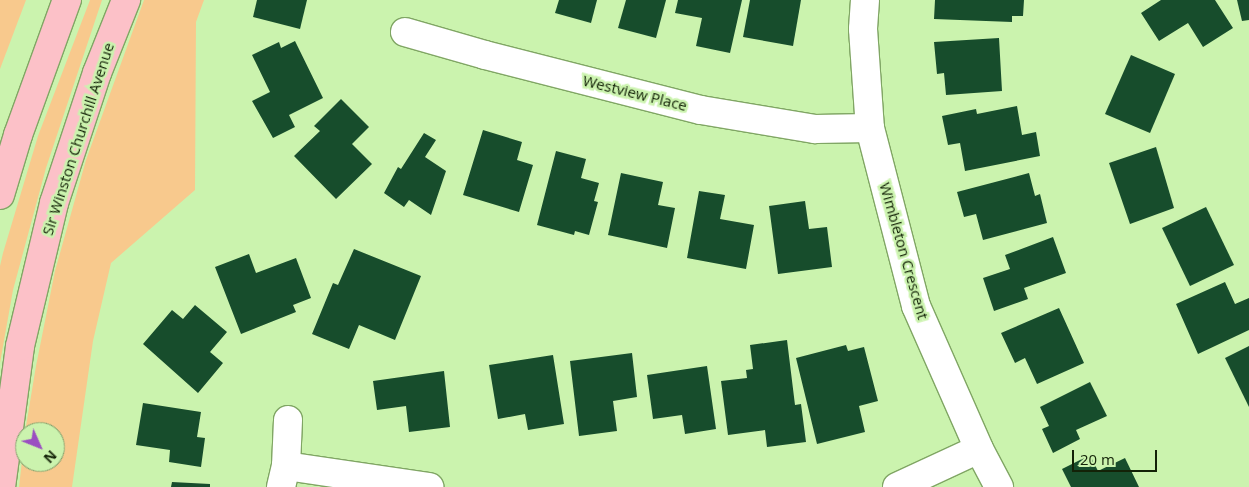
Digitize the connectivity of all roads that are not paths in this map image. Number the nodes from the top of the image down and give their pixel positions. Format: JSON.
{"nodes":[{"id":1,"x":67,"y":0,"type":"edge"},
{"id":2,"x":126,"y":0,"type":"edge"},
{"id":3,"x":864,"y":0,"type":"edge"},
{"id":4,"x":405,"y":32,"type":"dead end"},
{"id":5,"x":870,"y":128,"type":"junction"},
{"id":6,"x":0,"y":195,"type":"edge"},
{"id":7,"x":288,"y":420,"type":"dead end"},
{"id":8,"x":979,"y":449,"type":"junction"},
{"id":9,"x":283,"y":477,"type":"edge"},
{"id":10,"x":0,"y":487,"type":"edge"},
{"id":11,"x":430,"y":487,"type":"edge"},
{"id":12,"x":897,"y":487,"type":"edge"},
{"id":13,"x":999,"y":487,"type":"edge"}],
"edges":[{"from":1,"to":6,"type":"main road"},
{"from":2,"to":10,"type":"main road","name":"Sir Winston Churchill Avenue"},
{"from":3,"to":5,"type":"street","name":"Wimbleton Crescent"},
{"from":4,"to":5,"type":"street","name":"Westview Place"},
{"from":5,"to":8,"type":"street","name":"Wimbleton Crescent"},
{"from":7,"to":9,"type":"street"},
{"from":8,"to":12,"type":"street"},
{"from":8,"to":13,"type":"street","name":"Wimbleton Crescent"},
{"from":9,"to":11,"type":"street"}]}
